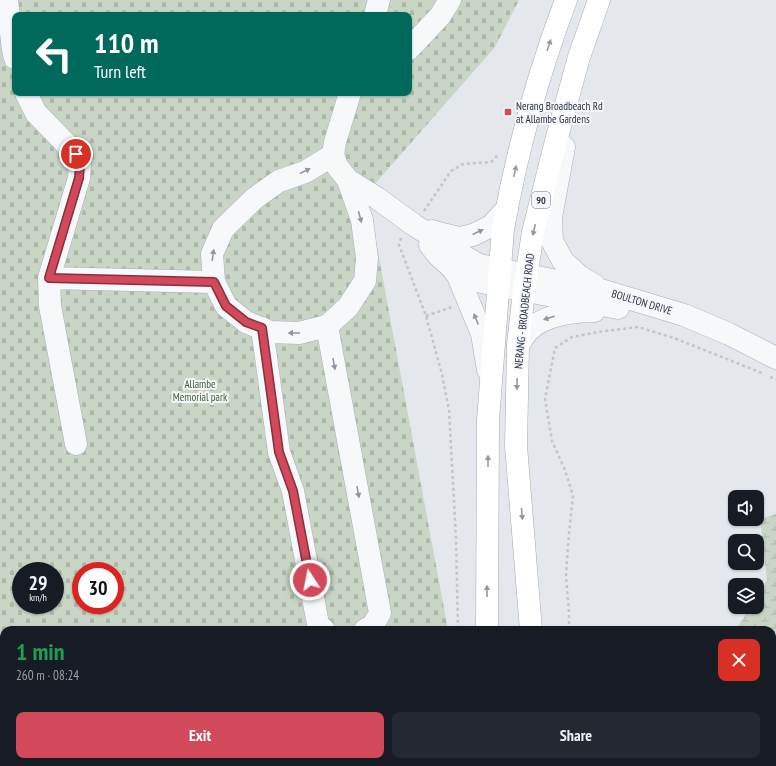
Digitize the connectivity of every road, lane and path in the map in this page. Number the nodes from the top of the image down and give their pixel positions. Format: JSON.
{"nodes":[{"id":1,"x":7,"y":0,"type":"edge"},
{"id":2,"x":379,"y":0,"type":"edge"},
{"id":3,"x":450,"y":0,"type":"edge"},
{"id":4,"x":566,"y":0,"type":"edge"},
{"id":5,"x":599,"y":0,"type":"edge"},
{"id":6,"x":376,"y":12,"type":"edge"},
{"id":7,"x":12,"y":42,"type":"edge"},
{"id":8,"x":412,"y":45,"type":"edge"},
{"id":9,"x":579,"y":57,"type":"junction"},
{"id":10,"x":28,"y":96,"type":"edge"},
{"id":11,"x":349,"y":96,"type":"edge"},
{"id":12,"x":364,"y":96,"type":"edge"},
{"id":13,"x":341,"y":120,"type":"junction"},
{"id":14,"x":501,"y":147,"type":"dead end"},
{"id":15,"x":333,"y":155,"type":"junction"},
{"id":16,"x":348,"y":180,"type":"junction"},
{"id":17,"x":506,"y":209,"type":"junction"},
{"id":18,"x":414,"y":223,"type":"junction"},
{"id":19,"x":452,"y":268,"type":"junction"},
{"id":20,"x":499,"y":277,"type":"junction"},
{"id":21,"x":49,"y":278,"type":"junction"},
{"id":22,"x":214,"y":282,"type":"junction"},
{"id":23,"x":526,"y":283,"type":"junction"},
{"id":24,"x":601,"y":290,"type":"junction"},
{"id":25,"x":629,"y":310,"type":"junction"},
{"id":26,"x":327,"y":326,"type":"junction"},
{"id":27,"x":262,"y":328,"type":"junction"},
{"id":28,"x":518,"y":345,"type":"junction"},
{"id":29,"x":776,"y":359,"type":"edge"},
{"id":30,"x":776,"y":379,"type":"edge"},
{"id":31,"x":491,"y":385,"type":"junction"},
{"id":32,"x":76,"y":444,"type":"dead end"},
{"id":33,"x":320,"y":626,"type":"edge"},
{"id":34,"x":371,"y":626,"type":"edge"},
{"id":35,"x":458,"y":626,"type":"edge"},
{"id":36,"x":487,"y":626,"type":"edge"},
{"id":37,"x":531,"y":626,"type":"edge"},
{"id":38,"x":569,"y":626,"type":"edge"}],
"edges":[{"from":1,"to":7,"type":"street"},
{"from":2,"to":6,"type":"street"},
{"from":3,"to":8,"type":"street"},
{"from":17,"to":4,"type":"main road","one_way":true},
{"from":5,"to":9,"type":"main road","name":"NERANG - BROADBEACH ROAD","number":"90"},
{"from":9,"to":23,"type":"main road","name":"NERANG - BROADBEACH ROAD","number":"90","one_way":true},
{"from":9,"to":24,"type":"street"},
{"from":10,"to":21,"type":"street"},
{"from":11,"to":13,"type":"street"},
{"from":12,"to":13,"type":"street"},
{"from":13,"to":15,"type":"street"},
{"from":14,"to":18,"type":"path"},
{"from":15,"to":16,"type":"street"},
{"from":22,"to":15,"type":"street","one_way":true},
{"from":16,"to":18,"type":"street"},
{"from":16,"to":26,"type":"street","one_way":true},
{"from":18,"to":17,"type":"street","one_way":true},
{"from":17,"to":20,"type":"main road"},
{"from":18,"to":19,"type":"street"},
{"from":18,"to":20,"type":"street"},
{"from":18,"to":35,"type":"path"},
{"from":19,"to":20,"type":"street"},
{"from":31,"to":19,"type":"street","one_way":true},
{"from":20,"to":23,"type":"street","name":"BOULTON DRIVE"},
{"from":20,"to":31,"type":"main road"},
{"from":21,"to":22,"type":"street"},
{"from":21,"to":32,"type":"street"},
{"from":22,"to":27,"type":"street"},
{"from":23,"to":24,"type":"street","name":"BOULTON DRIVE"},
{"from":23,"to":25,"type":"street","name":"BOULTON DRIVE"},
{"from":23,"to":28,"type":"main road","name":"NERANG - BROADBEACH ROAD","number":"90"},
{"from":24,"to":29,"type":"street","name":"BOULTON DRIVE"},
{"from":25,"to":28,"type":"street","one_way":true},
{"from":25,"to":29,"type":"street","name":"BOULTON DRIVE"},
{"from":26,"to":27,"type":"street","one_way":true},
{"from":26,"to":34,"type":"street","one_way":true},
{"from":27,"to":33,"type":"street"},
{"from":28,"to":37,"type":"main road","name":"NERANG - BROADBEACH ROAD","number":"90","one_way":true},
{"from":30,"to":38,"type":"path"},
{"from":36,"to":31,"type":"main road","one_way":true}]}
